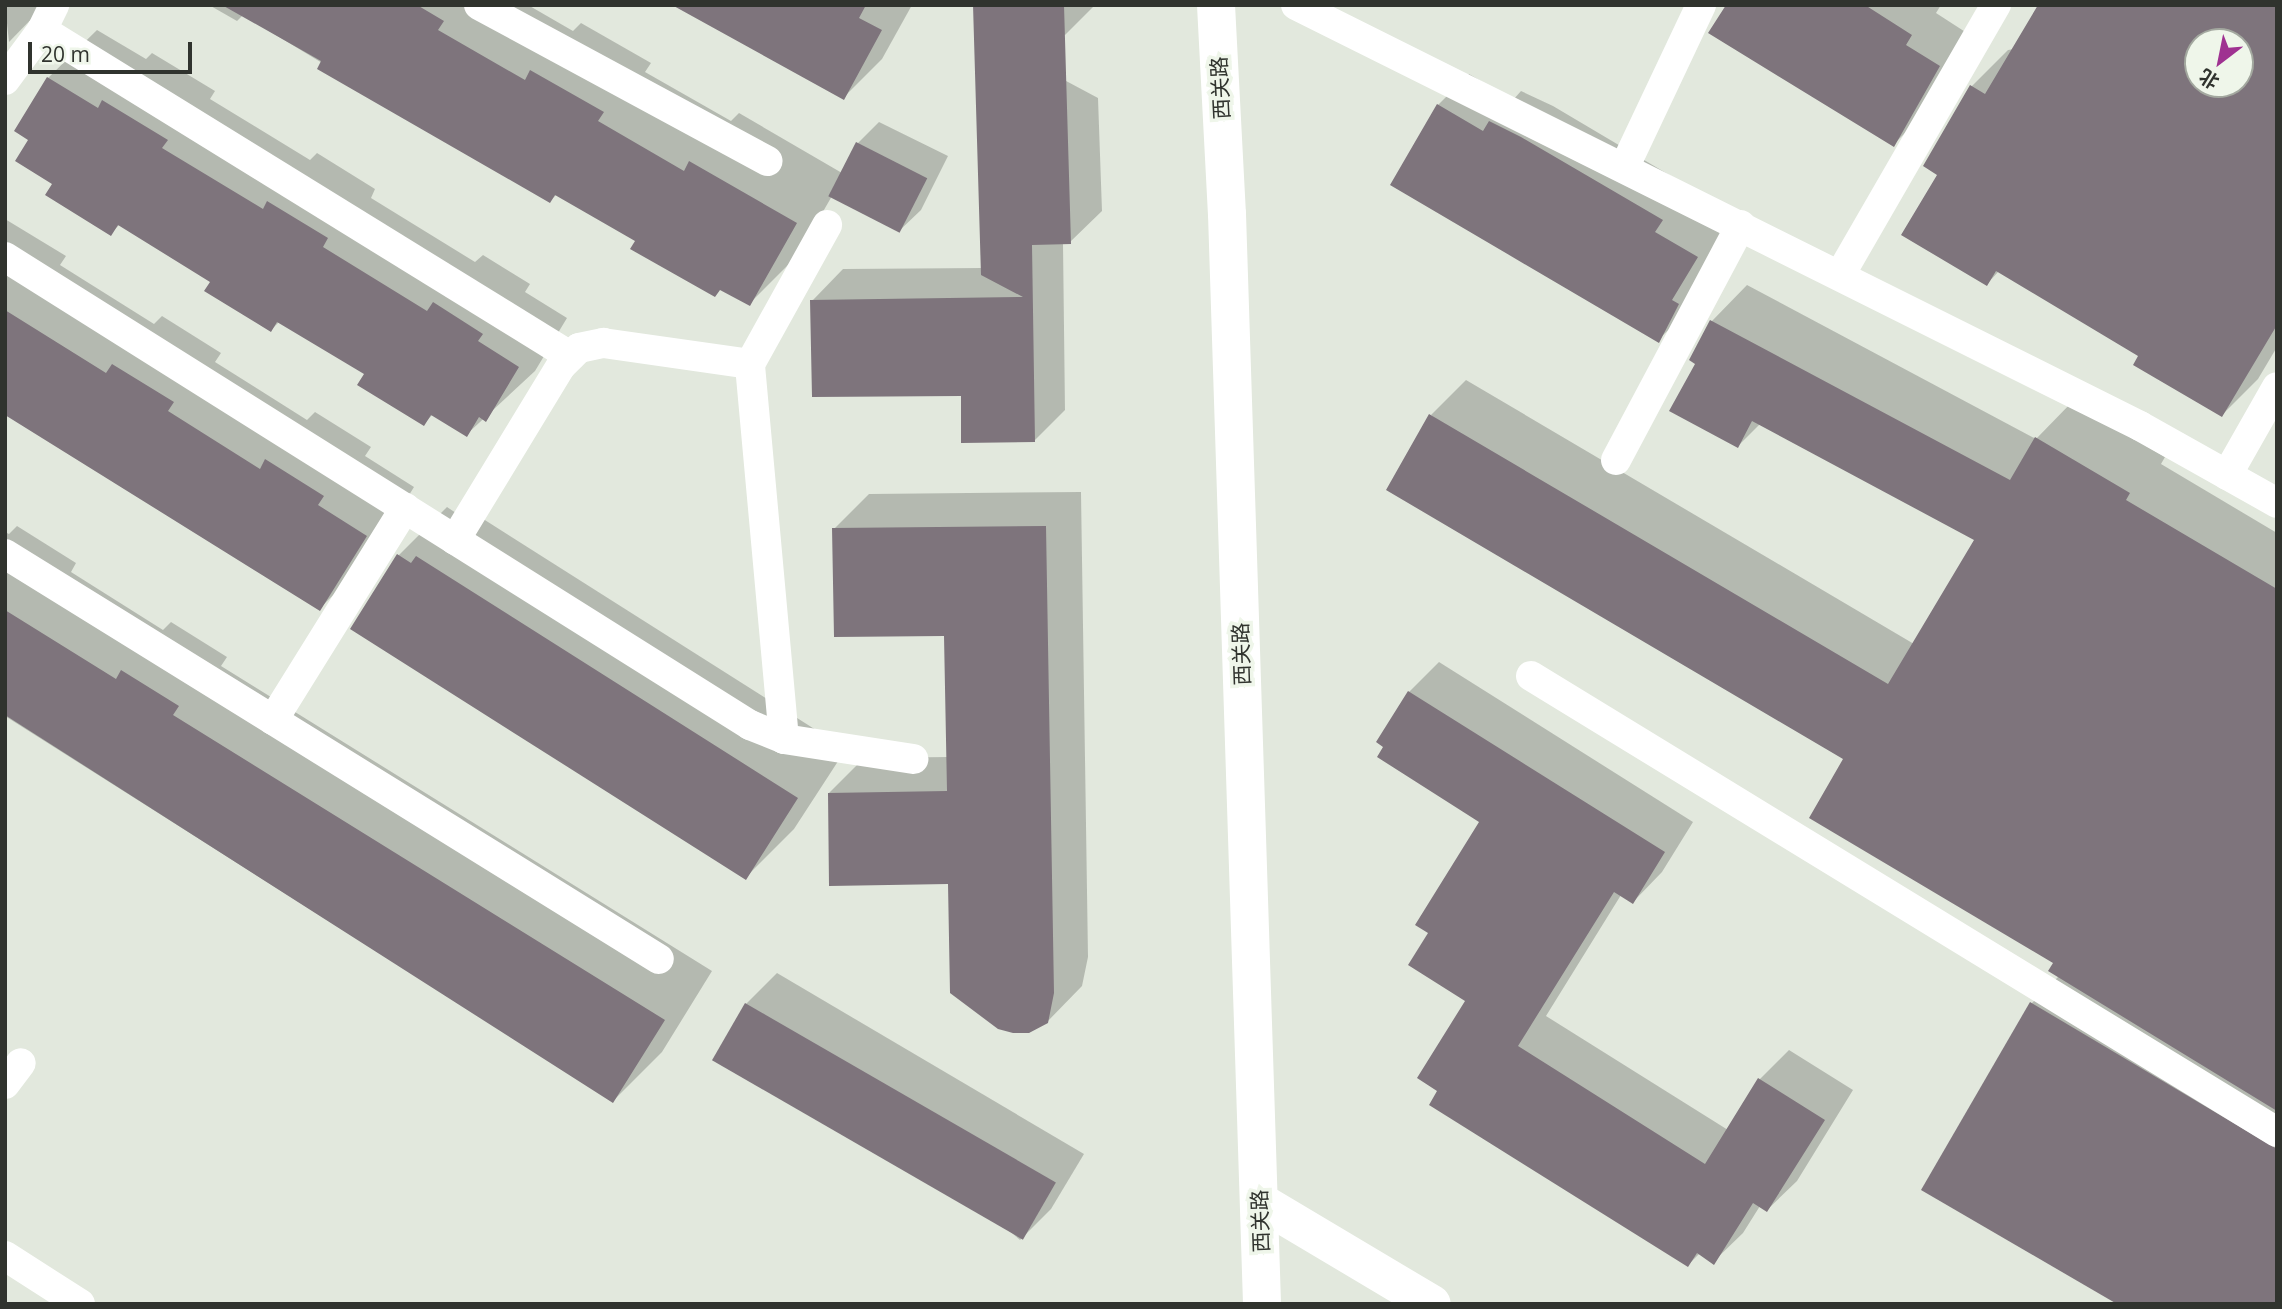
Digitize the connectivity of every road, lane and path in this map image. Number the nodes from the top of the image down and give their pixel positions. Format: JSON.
{"nodes":[{"id":1,"x":479,"y":5,"type":"edge"},
{"id":2,"x":1216,"y":5,"type":"edge"},
{"id":3,"x":1296,"y":5,"type":"edge"},
{"id":4,"x":1701,"y":5,"type":"edge"},
{"id":5,"x":1996,"y":5,"type":"edge"},
{"id":6,"x":48,"y":18,"type":"edge"},
{"id":7,"x":5,"y":80,"type":"edge"},
{"id":8,"x":768,"y":161,"type":"dead end"},
{"id":9,"x":1625,"y":166,"type":"junction"},
{"id":10,"x":827,"y":225,"type":"dead end"},
{"id":11,"x":1741,"y":225,"type":"junction"},
{"id":12,"x":5,"y":257,"type":"edge"},
{"id":13,"x":1840,"y":275,"type":"junction"},
{"id":14,"x":570,"y":356,"type":"junction"},
{"id":15,"x":750,"y":364,"type":"junction"},
{"id":16,"x":2277,"y":387,"type":"edge"},
{"id":17,"x":1616,"y":460,"type":"dead end"},
{"id":18,"x":2227,"y":475,"type":"junction"},
{"id":19,"x":2277,"y":503,"type":"edge"},
{"id":20,"x":405,"y":508,"type":"junction"},
{"id":21,"x":455,"y":540,"type":"junction"},
{"id":22,"x":5,"y":554,"type":"edge"},
{"id":23,"x":1531,"y":676,"type":"dead end"},
{"id":24,"x":273,"y":720,"type":"junction"},
{"id":25,"x":784,"y":739,"type":"junction"},
{"id":26,"x":913,"y":759,"type":"dead end"},
{"id":27,"x":659,"y":959,"type":"dead end"},
{"id":28,"x":2277,"y":1132,"type":"edge"},
{"id":29,"x":1259,"y":1201,"type":"junction"},
{"id":30,"x":5,"y":1256,"type":"edge"},
{"id":31,"x":80,"y":1304,"type":"edge"},
{"id":32,"x":1262,"y":1304,"type":"edge"},
{"id":33,"x":1432,"y":1304,"type":"edge"}],
"edges":[{"from":1,"to":8,"type":"lane"},
{"from":2,"to":29,"type":"street","name":"西关路"},
{"from":3,"to":9,"type":"lane"},
{"from":4,"to":9,"type":"lane"},
{"from":5,"to":13,"type":"lane"},
{"from":6,"to":7,"type":"lane"},
{"from":6,"to":14,"type":"lane"},
{"from":9,"to":11,"type":"lane"},
{"from":10,"to":15,"type":"lane"},
{"from":11,"to":13,"type":"lane"},
{"from":11,"to":17,"type":"lane"},
{"from":12,"to":20,"type":"lane"},
{"from":13,"to":18,"type":"lane"},
{"from":14,"to":15,"type":"lane"},
{"from":14,"to":21,"type":"lane"},
{"from":15,"to":25,"type":"lane"},
{"from":16,"to":18,"type":"lane"},
{"from":18,"to":19,"type":"lane"},
{"from":20,"to":21,"type":"lane"},
{"from":20,"to":24,"type":"lane"},
{"from":21,"to":25,"type":"lane"},
{"from":22,"to":24,"type":"lane"},
{"from":23,"to":28,"type":"lane"},
{"from":24,"to":27,"type":"lane"},
{"from":25,"to":26,"type":"lane"},
{"from":29,"to":32,"type":"street","name":"西关路"},
{"from":29,"to":33,"type":"street"},
{"from":30,"to":31,"type":"lane"}]}
